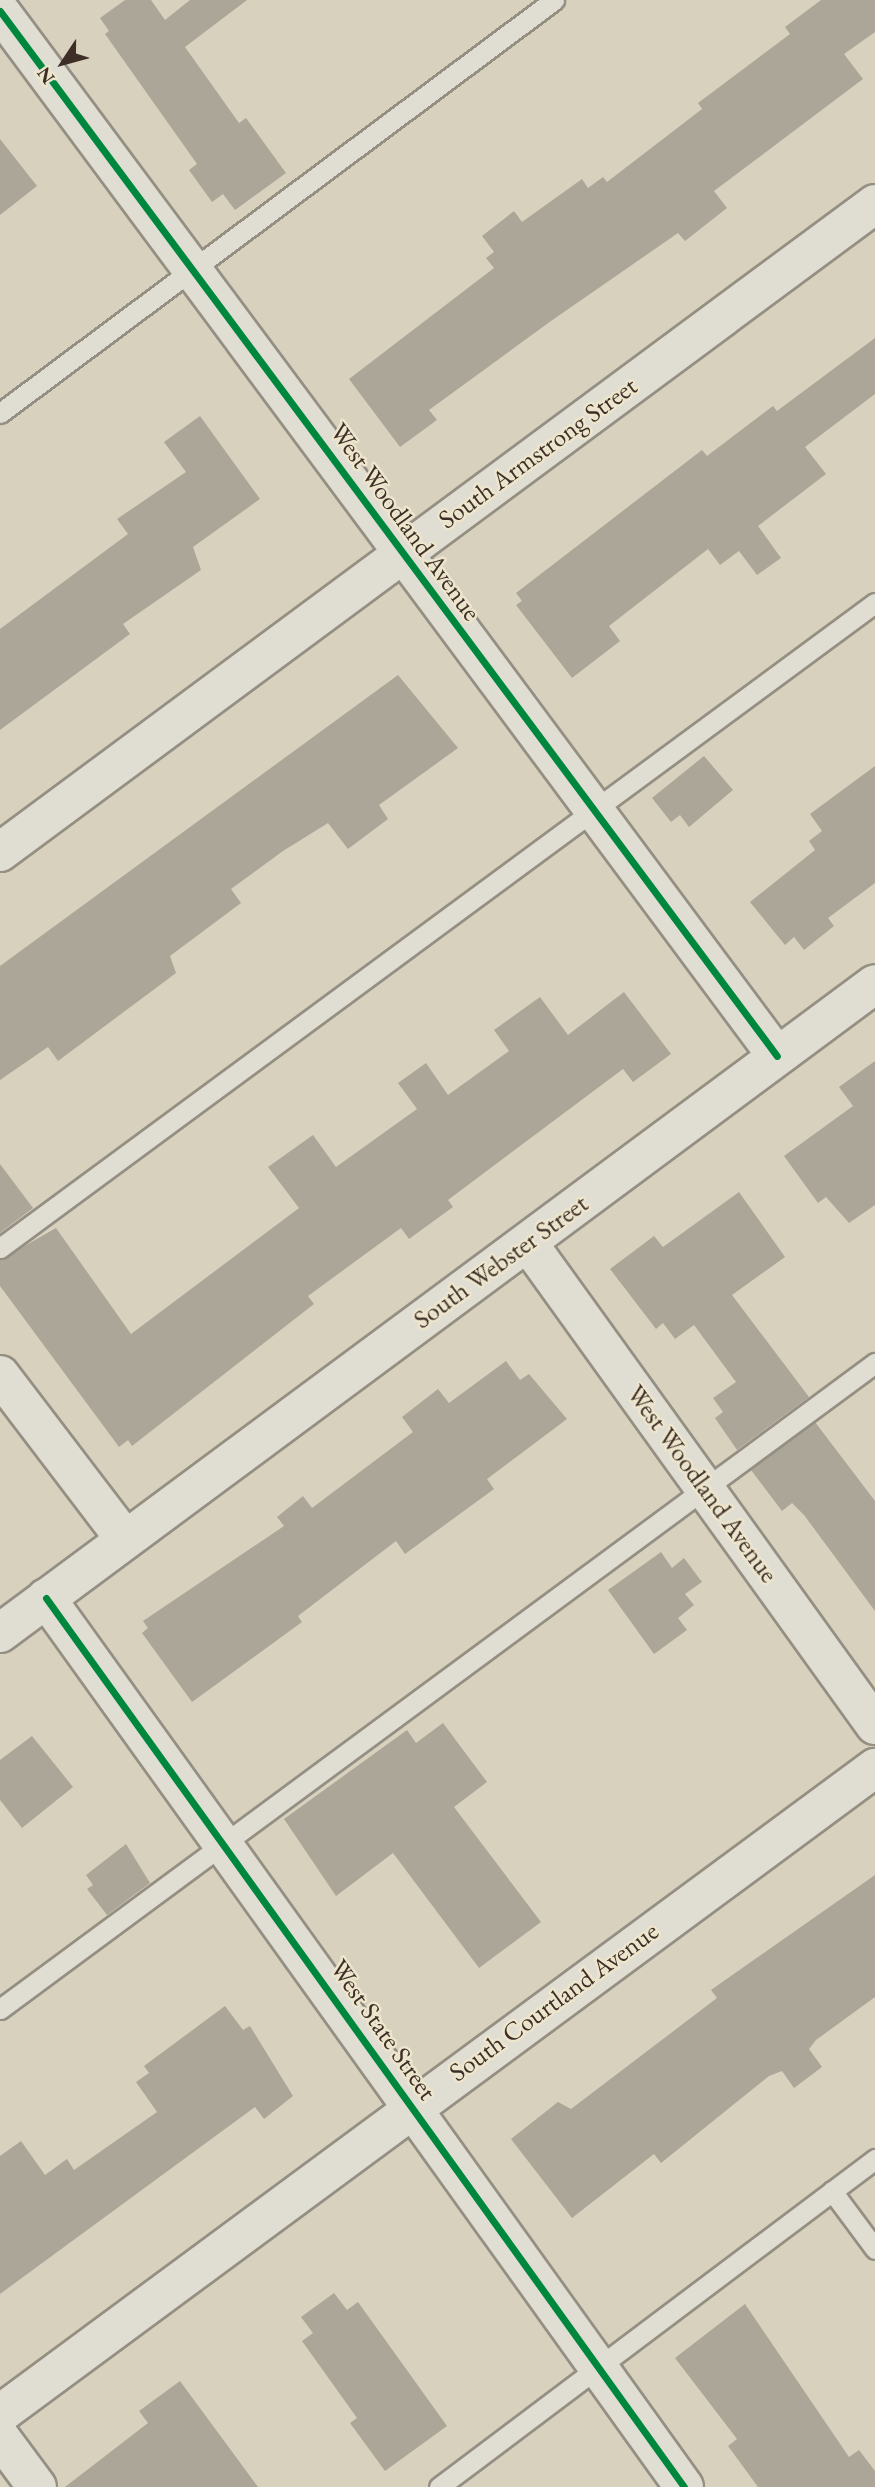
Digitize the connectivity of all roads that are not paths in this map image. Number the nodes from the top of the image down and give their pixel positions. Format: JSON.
{"nodes":[{"id":1,"x":554,"y":0,"type":"edge"},
{"id":2,"x":0,"y":11,"type":"edge"},
{"id":3,"x":875,"y":204,"type":"edge"},
{"id":4,"x":191,"y":270,"type":"junction"},
{"id":5,"x":0,"y":413,"type":"edge"},
{"id":6,"x":403,"y":553,"type":"junction"},
{"id":7,"x":875,"y":603,"type":"edge"},
{"id":8,"x":591,"y":812,"type":"junction"},
{"id":9,"x":0,"y":852,"type":"edge"},
{"id":10,"x":875,"y":984,"type":"edge"},
{"id":11,"x":778,"y":1056,"type":"junction"},
{"id":12,"x":528,"y":1243,"type":"junction"},
{"id":13,"x":0,"y":1248,"type":"edge"},
{"id":14,"x":875,"y":1363,"type":"edge"},
{"id":15,"x":0,"y":1375,"type":"edge"},
{"id":16,"x":703,"y":1488,"type":"junction"},
{"id":17,"x":125,"y":1539,"type":"junction"},
{"id":18,"x":46,"y":1598,"type":"junction"},
{"id":19,"x":0,"y":1633,"type":"edge"},
{"id":20,"x":875,"y":1725,"type":"edge"},
{"id":21,"x":875,"y":1769,"type":"edge"},
{"id":22,"x":225,"y":1842,"type":"junction"},
{"id":23,"x":0,"y":2009,"type":"edge"},
{"id":24,"x":411,"y":2106,"type":"junction"},
{"id":25,"x":875,"y":2159,"type":"edge"},
{"id":26,"x":832,"y":2191,"type":"junction"},
{"id":27,"x":875,"y":2249,"type":"edge"},
{"id":28,"x":596,"y":2364,"type":"junction"},
{"id":29,"x":0,"y":2414,"type":"edge"},
{"id":30,"x":0,"y":2437,"type":"edge"},
{"id":31,"x":37,"y":2487,"type":"edge"},
{"id":32,"x":439,"y":2487,"type":"edge"},
{"id":33,"x":684,"y":2487,"type":"edge"}],
"edges":[{"from":1,"to":4,"type":"lane"},
{"from":2,"to":4,"type":"street","name":"West Woodland Avenue"},
{"from":3,"to":6,"type":"street","name":"South Armstrong Street"},
{"from":4,"to":5,"type":"lane"},
{"from":4,"to":6,"type":"street","name":"West Woodland Avenue"},
{"from":6,"to":8,"type":"street","name":"West Woodland Avenue"},
{"from":6,"to":9,"type":"street","name":"South Armstrong Street"},
{"from":7,"to":8,"type":"lane"},
{"from":8,"to":11,"type":"street","name":"West Woodland Avenue"},
{"from":8,"to":13,"type":"lane"},
{"from":10,"to":11,"type":"street","name":"South Webster Street"},
{"from":11,"to":12,"type":"street","name":"South Webster Street"},
{"from":12,"to":16,"type":"street","name":"West Woodland Avenue"},
{"from":12,"to":17,"type":"street","name":"South Webster Street"},
{"from":14,"to":16,"type":"lane"},
{"from":15,"to":17,"type":"street"},
{"from":16,"to":20,"type":"street","name":"West Woodland Avenue"},
{"from":16,"to":22,"type":"lane"},
{"from":17,"to":18,"type":"street","name":"South Webster Street"},
{"from":18,"to":19,"type":"street"},
{"from":18,"to":22,"type":"street","name":"West State Street"},
{"from":21,"to":24,"type":"street","name":"South Courtland Avenue"},
{"from":22,"to":23,"type":"lane"},
{"from":22,"to":24,"type":"street","name":"West State Street"},
{"from":24,"to":28,"type":"street","name":"West State Street"},
{"from":24,"to":29,"type":"street","name":"South Courtland Avenue"},
{"from":25,"to":26,"type":"lane"},
{"from":26,"to":27,"type":"lane"},
{"from":26,"to":28,"type":"lane"},
{"from":28,"to":32,"type":"lane"},
{"from":28,"to":33,"type":"street","name":"West State Street"},
{"from":30,"to":31,"type":"street"}]}
